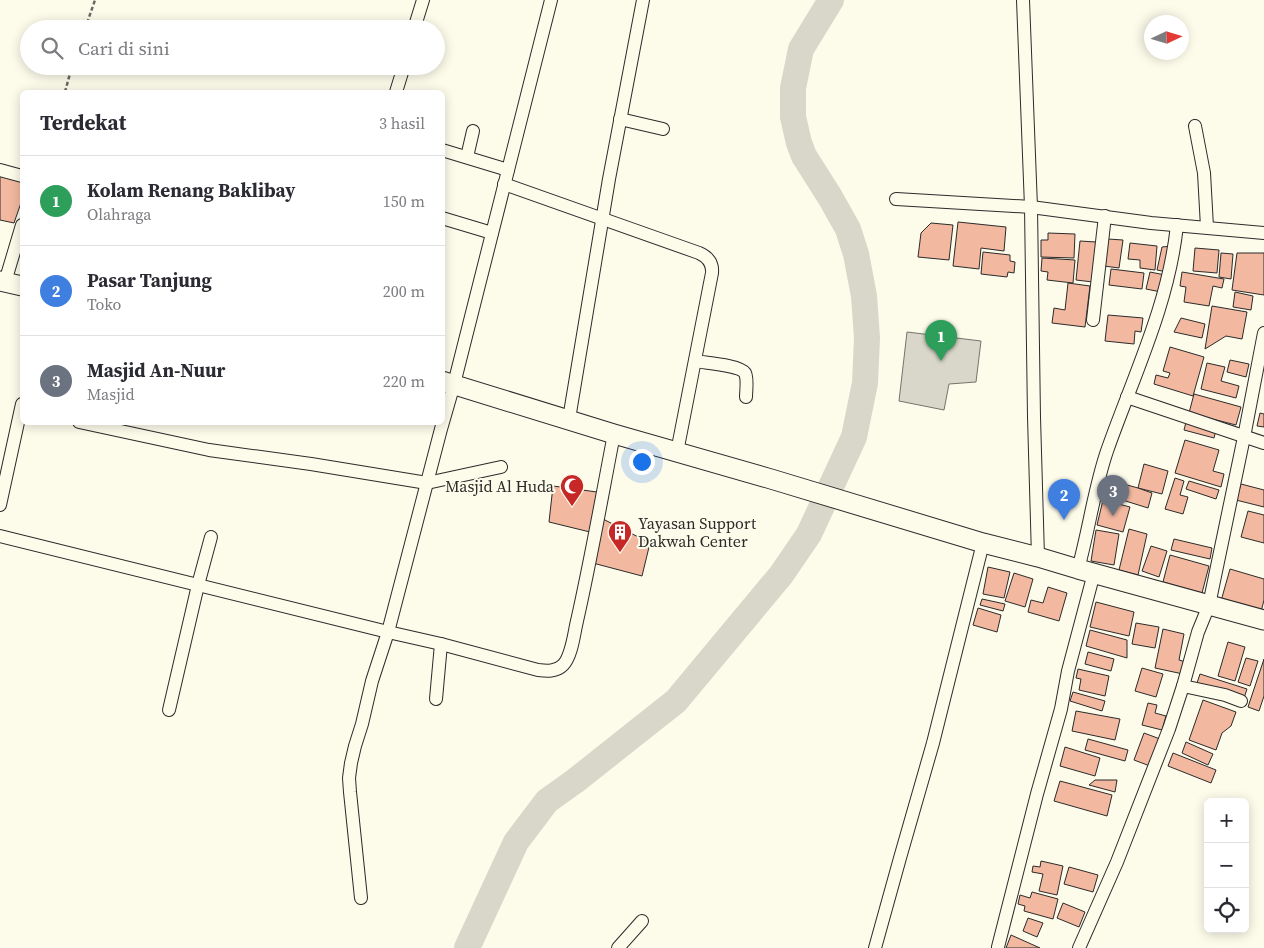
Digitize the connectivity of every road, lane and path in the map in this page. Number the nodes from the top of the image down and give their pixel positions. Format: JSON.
{"nodes":[{"id":1,"x":94,"y":0,"type":"edge"},
{"id":2,"x":423,"y":0,"type":"edge"},
{"id":3,"x":551,"y":0,"type":"edge"},
{"id":4,"x":643,"y":0,"type":"edge"},
{"id":5,"x":1023,"y":0,"type":"edge"},
{"id":6,"x":88,"y":20,"type":"edge"},
{"id":7,"x":417,"y":20,"type":"edge"},
{"id":8,"x":70,"y":75,"type":"edge"},
{"id":9,"x":401,"y":75,"type":"edge"},
{"id":10,"x":66,"y":90,"type":"edge"},
{"id":11,"x":397,"y":90,"type":"edge"},
{"id":12,"x":620,"y":119,"type":"junction"},
{"id":13,"x":1195,"y":126,"type":"dead end"},
{"id":14,"x":663,"y":129,"type":"dead end"},
{"id":15,"x":473,"y":130,"type":"dead end"},
{"id":16,"x":445,"y":151,"type":"edge"},
{"id":17,"x":467,"y":157,"type":"junction"},
{"id":18,"x":0,"y":170,"type":"edge"},
{"id":19,"x":508,"y":170,"type":"junction"},
{"id":20,"x":20,"y":175,"type":"edge"},
{"id":21,"x":504,"y":184,"type":"junction"},
{"id":22,"x":896,"y":199,"type":"dead end"},
{"id":23,"x":1031,"y":207,"type":"junction"},
{"id":24,"x":1105,"y":216,"type":"junction"},
{"id":25,"x":604,"y":218,"type":"junction"},
{"id":26,"x":445,"y":219,"type":"edge"},
{"id":27,"x":1177,"y":225,"type":"junction"},
{"id":28,"x":1207,"y":228,"type":"junction"},
{"id":29,"x":492,"y":233,"type":"junction"},
{"id":30,"x":20,"y":234,"type":"edge"},
{"id":31,"x":1264,"y":234,"type":"edge"},
{"id":32,"x":9,"y":283,"type":"edge"},
{"id":33,"x":1092,"y":320,"type":"dead end"},
{"id":34,"x":1264,"y":333,"type":"edge"},
{"id":35,"x":694,"y":361,"type":"junction"},
{"id":36,"x":448,"y":382,"type":"edge"},
{"id":37,"x":445,"y":396,"type":"edge"},
{"id":38,"x":1126,"y":396,"type":"junction"},
{"id":39,"x":746,"y":398,"type":"dead end"},
{"id":40,"x":20,"y":417,"type":"edge"},
{"id":41,"x":569,"y":419,"type":"junction"},
{"id":42,"x":93,"y":425,"type":"edge"},
{"id":43,"x":439,"y":425,"type":"edge"},
{"id":44,"x":614,"y":434,"type":"junction"},
{"id":45,"x":1244,"y":437,"type":"junction"},
{"id":46,"x":1264,"y":443,"type":"edge"},
{"id":47,"x":677,"y":452,"type":"junction"},
{"id":48,"x":501,"y":467,"type":"dead end"},
{"id":49,"x":427,"y":483,"type":"junction"},
{"id":50,"x":0,"y":504,"type":"edge"},
{"id":51,"x":0,"y":536,"type":"edge"},
{"id":52,"x":211,"y":537,"type":"dead end"},
{"id":53,"x":983,"y":543,"type":"junction"},
{"id":54,"x":1038,"y":557,"type":"junction"},
{"id":55,"x":1086,"y":571,"type":"junction"},
{"id":56,"x":198,"y":585,"type":"junction"},
{"id":57,"x":1209,"y":605,"type":"junction"},
{"id":58,"x":1264,"y":620,"type":"edge"},
{"id":59,"x":388,"y":632,"type":"junction"},
{"id":60,"x":441,"y":644,"type":"junction"},
{"id":61,"x":1183,"y":686,"type":"junction"},
{"id":62,"x":436,"y":699,"type":"dead end"},
{"id":63,"x":1241,"y":701,"type":"dead end"},
{"id":64,"x":169,"y":710,"type":"dead end"},
{"id":65,"x":361,"y":898,"type":"dead end"},
{"id":66,"x":642,"y":921,"type":"dead end"},
{"id":67,"x":998,"y":947,"type":"edge"},
{"id":68,"x":618,"y":948,"type":"edge"},
{"id":69,"x":875,"y":948,"type":"edge"},
{"id":70,"x":1079,"y":948,"type":"edge"}],
"edges":[{"from":1,"to":6,"type":"path"},
{"from":2,"to":7,"type":"street"},
{"from":3,"to":19,"type":"street"},
{"from":4,"to":12,"type":"street"},
{"from":5,"to":23,"type":"street"},
{"from":8,"to":10,"type":"path"},
{"from":9,"to":11,"type":"street"},
{"from":12,"to":14,"type":"street"},
{"from":12,"to":25,"type":"street"},
{"from":13,"to":28,"type":"street"},
{"from":15,"to":17,"type":"street"},
{"from":16,"to":17,"type":"street"},
{"from":17,"to":19,"type":"street"},
{"from":18,"to":20,"type":"street"},
{"from":19,"to":21,"type":"street"},
{"from":21,"to":25,"type":"street"},
{"from":21,"to":29,"type":"street"},
{"from":22,"to":23,"type":"street"},
{"from":23,"to":24,"type":"street"},
{"from":23,"to":54,"type":"street"},
{"from":24,"to":27,"type":"street"},
{"from":24,"to":33,"type":"street"},
{"from":25,"to":35,"type":"street"},
{"from":25,"to":41,"type":"street"},
{"from":26,"to":29,"type":"street"},
{"from":27,"to":28,"type":"street"},
{"from":27,"to":38,"type":"street"},
{"from":28,"to":31,"type":"street"},
{"from":29,"to":36,"type":"street"},
{"from":30,"to":32,"type":"street"},
{"from":34,"to":45,"type":"street"},
{"from":35,"to":39,"type":"street"},
{"from":35,"to":47,"type":"street"},
{"from":36,"to":37,"type":"street"},
{"from":36,"to":41,"type":"main road"},
{"from":38,"to":45,"type":"street"},
{"from":38,"to":55,"type":"street"},
{"from":40,"to":50,"type":"street"},
{"from":41,"to":44,"type":"main road"},
{"from":42,"to":49,"type":"street"},
{"from":43,"to":49,"type":"street"},
{"from":44,"to":47,"type":"main road"},
{"from":44,"to":60,"type":"street"},
{"from":45,"to":46,"type":"street"},
{"from":45,"to":57,"type":"street"},
{"from":47,"to":53,"type":"main road"},
{"from":48,"to":49,"type":"street"},
{"from":49,"to":59,"type":"street"},
{"from":51,"to":56,"type":"street"},
{"from":52,"to":56,"type":"street"},
{"from":53,"to":54,"type":"main road"},
{"from":53,"to":69,"type":"street"},
{"from":54,"to":55,"type":"main road"},
{"from":55,"to":57,"type":"main road"},
{"from":55,"to":67,"type":"street"},
{"from":56,"to":59,"type":"street"},
{"from":56,"to":64,"type":"street"},
{"from":57,"to":58,"type":"main road"},
{"from":57,"to":61,"type":"street"},
{"from":59,"to":60,"type":"street"},
{"from":59,"to":65,"type":"street"},
{"from":60,"to":62,"type":"street"},
{"from":61,"to":63,"type":"street"},
{"from":61,"to":70,"type":"street"},
{"from":66,"to":68,"type":"street"}]}
